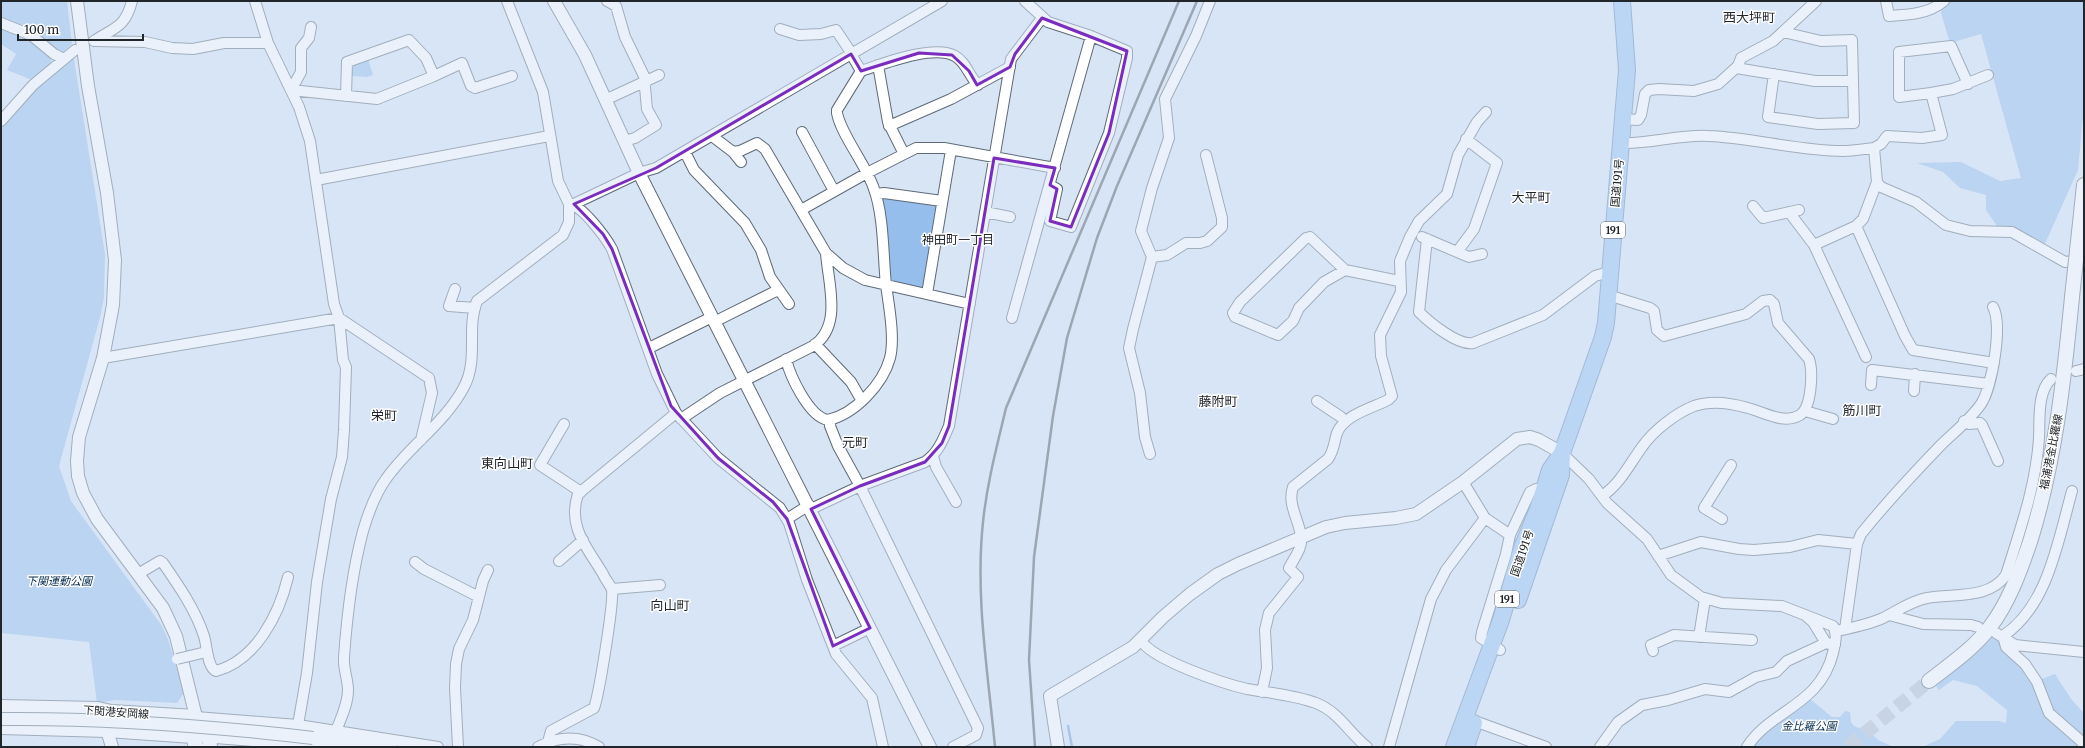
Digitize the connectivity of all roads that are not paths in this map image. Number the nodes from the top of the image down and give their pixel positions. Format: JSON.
{"nodes":[{"id":1,"x":78,"y":1,"type":"edge"},
{"id":2,"x":132,"y":1,"type":"edge"},
{"id":3,"x":255,"y":1,"type":"edge"},
{"id":4,"x":507,"y":1,"type":"edge"},
{"id":5,"x":554,"y":1,"type":"edge"},
{"id":6,"x":606,"y":1,"type":"edge"},
{"id":7,"x":942,"y":1,"type":"edge"},
{"id":8,"x":1025,"y":1,"type":"edge"},
{"id":9,"x":1210,"y":1,"type":"edge"},
{"id":10,"x":1622,"y":1,"type":"edge"},
{"id":11,"x":1816,"y":1,"type":"edge"},
{"id":12,"x":1886,"y":1,"type":"edge"},
{"id":13,"x":1944,"y":1,"type":"edge"},
{"id":14,"x":1042,"y":18,"type":"junction"},
{"id":15,"x":1,"y":23,"type":"edge"},
{"id":16,"x":311,"y":27,"type":"dead end"},
{"id":17,"x":780,"y":29,"type":"dead end"},
{"id":18,"x":1782,"y":32,"type":"junction"},
{"id":19,"x":1091,"y":36,"type":"junction"},
{"id":20,"x":94,"y":40,"type":"junction"},
{"id":21,"x":268,"y":43,"type":"junction"},
{"id":22,"x":78,"y":48,"type":"junction"},
{"id":23,"x":851,"y":54,"type":"junction"},
{"id":24,"x":64,"y":59,"type":"junction"},
{"id":25,"x":878,"y":65,"type":"junction"},
{"id":26,"x":1010,"y":67,"type":"junction"},
{"id":27,"x":1736,"y":68,"type":"junction"},
{"id":28,"x":861,"y":71,"type":"junction"},
{"id":29,"x":1774,"y":74,"type":"junction"},
{"id":30,"x":658,"y":75,"type":"dead end"},
{"id":31,"x":1988,"y":75,"type":"dead end"},
{"id":32,"x":434,"y":76,"type":"junction"},
{"id":33,"x":512,"y":76,"type":"dead end"},
{"id":34,"x":1853,"y":81,"type":"junction"},
{"id":35,"x":644,"y":82,"type":"junction"},
{"id":36,"x":1968,"y":84,"type":"junction"},
{"id":37,"x":978,"y":85,"type":"junction"},
{"id":38,"x":291,"y":90,"type":"junction"},
{"id":39,"x":1931,"y":94,"type":"junction"},
{"id":40,"x":346,"y":96,"type":"junction"},
{"id":41,"x":606,"y":100,"type":"junction"},
{"id":42,"x":1486,"y":112,"type":"dead end"},
{"id":43,"x":1623,"y":119,"type":"junction"},
{"id":44,"x":1,"y":121,"type":"edge"},
{"id":45,"x":889,"y":126,"type":"junction"},
{"id":46,"x":802,"y":132,"type":"dead end"},
{"id":47,"x":549,"y":136,"type":"junction"},
{"id":48,"x":712,"y":136,"type":"junction"},
{"id":49,"x":1466,"y":139,"type":"junction"},
{"id":50,"x":624,"y":141,"type":"junction"},
{"id":51,"x":1621,"y":143,"type":"junction"},
{"id":52,"x":1874,"y":148,"type":"junction"},
{"id":53,"x":951,"y":150,"type":"junction"},
{"id":54,"x":685,"y":152,"type":"junction"},
{"id":55,"x":733,"y":152,"type":"junction"},
{"id":56,"x":904,"y":154,"type":"junction"},
{"id":57,"x":1206,"y":155,"type":"dead end"},
{"id":58,"x":994,"y":158,"type":"junction"},
{"id":59,"x":741,"y":162,"type":"dead end"},
{"id":60,"x":1054,"y":168,"type":"junction"},
{"id":61,"x":640,"y":173,"type":"junction"},
{"id":62,"x":867,"y":173,"type":"junction"},
{"id":63,"x":316,"y":180,"type":"junction"},
{"id":64,"x":1877,"y":182,"type":"junction"},
{"id":65,"x":1050,"y":185,"type":"junction"},
{"id":66,"x":2084,"y":186,"type":"edge"},
{"id":67,"x":834,"y":191,"type":"junction"},
{"id":68,"x":876,"y":194,"type":"junction"},
{"id":69,"x":942,"y":201,"type":"junction"},
{"id":70,"x":572,"y":204,"type":"junction"},
{"id":71,"x":1753,"y":206,"type":"dead end"},
{"id":72,"x":801,"y":210,"type":"junction"},
{"id":73,"x":985,"y":212,"type":"junction"},
{"id":74,"x":1010,"y":217,"type":"dead end"},
{"id":75,"x":1856,"y":226,"type":"junction"},
{"id":76,"x":1413,"y":232,"type":"junction"},
{"id":77,"x":1426,"y":239,"type":"junction"},
{"id":78,"x":1814,"y":245,"type":"junction"},
{"id":79,"x":1457,"y":252,"type":"junction"},
{"id":80,"x":826,"y":253,"type":"junction"},
{"id":81,"x":1482,"y":254,"type":"dead end"},
{"id":82,"x":2080,"y":256,"type":"edge"},
{"id":83,"x":1152,"y":257,"type":"junction"},
{"id":84,"x":2065,"y":262,"type":"junction"},
{"id":85,"x":1345,"y":270,"type":"junction"},
{"id":86,"x":1609,"y":272,"type":"junction"},
{"id":87,"x":2084,"y":273,"type":"edge"},
{"id":88,"x":1399,"y":281,"type":"junction"},
{"id":89,"x":886,"y":284,"type":"junction"},
{"id":90,"x":455,"y":289,"type":"dead end"},
{"id":91,"x":778,"y":290,"type":"junction"},
{"id":92,"x":927,"y":294,"type":"junction"},
{"id":93,"x":1608,"y":295,"type":"junction"},
{"id":94,"x":789,"y":304,"type":"dead end"},
{"id":95,"x":970,"y":304,"type":"junction"},
{"id":96,"x":1993,"y":307,"type":"dead end"},
{"id":97,"x":475,"y":308,"type":"junction"},
{"id":98,"x":339,"y":318,"type":"junction"},
{"id":99,"x":1012,"y":318,"type":"dead end"},
{"id":100,"x":713,"y":320,"type":"junction"},
{"id":101,"x":815,"y":344,"type":"junction"},
{"id":102,"x":648,"y":348,"type":"junction"},
{"id":103,"x":1866,"y":357,"type":"dead end"},
{"id":104,"x":103,"y":358,"type":"junction"},
{"id":105,"x":786,"y":359,"type":"junction"},
{"id":106,"x":1994,"y":363,"type":"junction"},
{"id":107,"x":1915,"y":374,"type":"junction"},
{"id":108,"x":2051,"y":379,"type":"dead end"},
{"id":109,"x":744,"y":380,"type":"junction"},
{"id":110,"x":1871,"y":384,"type":"dead end"},
{"id":111,"x":1989,"y":384,"type":"junction"},
{"id":112,"x":1914,"y":391,"type":"dead end"},
{"id":113,"x":862,"y":401,"type":"junction"},
{"id":114,"x":1317,"y":401,"type":"dead end"},
{"id":115,"x":1805,"y":411,"type":"junction"},
{"id":116,"x":678,"y":416,"type":"junction"},
{"id":117,"x":1833,"y":419,"type":"dead end"},
{"id":118,"x":830,"y":420,"type":"junction"},
{"id":119,"x":1345,"y":421,"type":"junction"},
{"id":120,"x":1964,"y":421,"type":"junction"},
{"id":121,"x":564,"y":424,"type":"dead end"},
{"id":122,"x":421,"y":440,"type":"junction"},
{"id":123,"x":1562,"y":453,"type":"junction"},
{"id":124,"x":1150,"y":454,"type":"dead end"},
{"id":125,"x":933,"y":456,"type":"junction"},
{"id":126,"x":1998,"y":461,"type":"dead end"},
{"id":127,"x":1731,"y":465,"type":"dead end"},
{"id":128,"x":1463,"y":482,"type":"junction"},
{"id":129,"x":860,"y":486,"type":"junction"},
{"id":130,"x":1536,"y":489,"type":"dead end"},
{"id":131,"x":2072,"y":491,"type":"dead end"},
{"id":132,"x":581,"y":492,"type":"junction"},
{"id":133,"x":1602,"y":496,"type":"junction"},
{"id":134,"x":956,"y":502,"type":"dead end"},
{"id":135,"x":810,"y":507,"type":"junction"},
{"id":136,"x":1485,"y":518,"type":"junction"},
{"id":137,"x":787,"y":519,"type":"junction"},
{"id":138,"x":1722,"y":519,"type":"dead end"},
{"id":139,"x":1510,"y":535,"type":"junction"},
{"id":140,"x":1301,"y":536,"type":"junction"},
{"id":141,"x":583,"y":540,"type":"junction"},
{"id":142,"x":1857,"y":544,"type":"junction"},
{"id":143,"x":1658,"y":556,"type":"junction"},
{"id":144,"x":559,"y":561,"type":"dead end"},
{"id":145,"x":415,"y":562,"type":"dead end"},
{"id":146,"x":488,"y":570,"type":"dead end"},
{"id":147,"x":138,"y":574,"type":"junction"},
{"id":148,"x":288,"y":576,"type":"dead end"},
{"id":149,"x":660,"y":585,"type":"dead end"},
{"id":150,"x":612,"y":589,"type":"junction"},
{"id":151,"x":479,"y":597,"type":"junction"},
{"id":152,"x":1704,"y":599,"type":"junction"},
{"id":153,"x":1889,"y":615,"type":"junction"},
{"id":154,"x":1806,"y":616,"type":"junction"},
{"id":155,"x":1978,"y":627,"type":"dead end"},
{"id":156,"x":870,"y":628,"type":"junction"},
{"id":157,"x":1840,"y":630,"type":"junction"},
{"id":158,"x":2000,"y":635,"type":"junction"},
{"id":159,"x":1700,"y":637,"type":"junction"},
{"id":160,"x":1141,"y":640,"type":"junction"},
{"id":161,"x":1752,"y":640,"type":"dead end"},
{"id":162,"x":1830,"y":644,"type":"junction"},
{"id":163,"x":833,"y":646,"type":"junction"},
{"id":164,"x":1496,"y":648,"type":"junction"},
{"id":165,"x":1653,"y":651,"type":"dead end"},
{"id":166,"x":205,"y":652,"type":"junction"},
{"id":167,"x":2084,"y":652,"type":"edge"},
{"id":168,"x":177,"y":659,"type":"dead end"},
{"id":169,"x":1929,"y":681,"type":"tunnel mouth"},
{"id":170,"x":1262,"y":692,"type":"junction"},
{"id":171,"x":1,"y":707,"type":"edge"},
{"id":172,"x":196,"y":717,"type":"junction"},
{"id":173,"x":1,"y":719,"type":"edge"},
{"id":174,"x":1470,"y":720,"type":"junction"},
{"id":175,"x":298,"y":725,"type":"junction"},
{"id":176,"x":1,"y":727,"type":"edge"},
{"id":177,"x":107,"y":730,"type":"junction"},
{"id":178,"x":336,"y":731,"type":"junction"},
{"id":179,"x":194,"y":742,"type":"edge"},
{"id":180,"x":209,"y":742,"type":"edge"},
{"id":181,"x":548,"y":742,"type":"junction"},
{"id":182,"x":2084,"y":746,"type":"edge"},
{"id":183,"x":112,"y":747,"type":"edge"},
{"id":184,"x":324,"y":747,"type":"edge"},
{"id":185,"x":391,"y":747,"type":"edge"},
{"id":186,"x":438,"y":747,"type":"edge"},
{"id":187,"x":458,"y":747,"type":"edge"},
{"id":188,"x":538,"y":747,"type":"edge"},
{"id":189,"x":599,"y":747,"type":"edge"},
{"id":190,"x":883,"y":747,"type":"edge"},
{"id":191,"x":930,"y":747,"type":"edge"},
{"id":192,"x":953,"y":747,"type":"edge"},
{"id":193,"x":1058,"y":747,"type":"edge"},
{"id":194,"x":1367,"y":747,"type":"edge"},
{"id":195,"x":1389,"y":747,"type":"edge"},
{"id":196,"x":1454,"y":747,"type":"edge"},
{"id":197,"x":1466,"y":747,"type":"edge"},
{"id":198,"x":1546,"y":747,"type":"edge"},
{"id":199,"x":1600,"y":747,"type":"edge"},
{"id":200,"x":1747,"y":747,"type":"edge"}],
"edges":[{"from":1,"to":22,"type":"street"},
{"from":2,"to":20,"type":"street"},
{"from":3,"to":21,"type":"street"},
{"from":4,"to":47,"type":"street"},
{"from":5,"to":41,"type":"street"},
{"from":6,"to":35,"type":"street"},
{"from":7,"to":23,"type":"street"},
{"from":8,"to":14,"type":"street"},
{"from":9,"to":83,"type":"street"},
{"from":10,"to":43,"type":"highway","name":"国道191号","number":"191"},
{"from":11,"to":18,"type":"street"},
{"from":12,"to":13,"type":"street"},
{"from":14,"to":19,"type":"street"},
{"from":14,"to":26,"type":"street"},
{"from":15,"to":24,"type":"street"},
{"from":16,"to":38,"type":"street"},
{"from":17,"to":23,"type":"street"},
{"from":18,"to":27,"type":"street"},
{"from":18,"to":34,"type":"street"},
{"from":19,"to":60,"type":"street"},
{"from":19,"to":65,"type":"street"},
{"from":20,"to":21,"type":"street"},
{"from":20,"to":22,"type":"street"},
{"from":21,"to":38,"type":"street"},
{"from":22,"to":24,"type":"street"},
{"from":22,"to":104,"type":"street"},
{"from":23,"to":28,"type":"street"},
{"from":23,"to":48,"type":"street"},
{"from":24,"to":44,"type":"street"},
{"from":25,"to":28,"type":"street"},
{"from":25,"to":37,"type":"street"},
{"from":25,"to":45,"type":"street"},
{"from":26,"to":37,"type":"street"},
{"from":26,"to":58,"type":"street"},
{"from":27,"to":29,"type":"street"},
{"from":27,"to":43,"type":"street"},
{"from":28,"to":62,"type":"street"},
{"from":29,"to":34,"type":"street"},
{"from":29,"to":34,"type":"street"},
{"from":30,"to":35,"type":"street"},
{"from":31,"to":36,"type":"street"},
{"from":32,"to":33,"type":"street"},
{"from":32,"to":40,"type":"street"},
{"from":32,"to":40,"type":"street"},
{"from":35,"to":41,"type":"street"},
{"from":35,"to":50,"type":"street"},
{"from":36,"to":39,"type":"street"},
{"from":36,"to":39,"type":"street"},
{"from":37,"to":45,"type":"street"},
{"from":38,"to":40,"type":"street"},
{"from":38,"to":63,"type":"street"},
{"from":39,"to":52,"type":"street"},
{"from":41,"to":50,"type":"street"},
{"from":42,"to":49,"type":"street"},
{"from":43,"to":51,"type":"highway","name":"国道191号","number":"191"},
{"from":45,"to":56,"type":"street"},
{"from":46,"to":67,"type":"street"},
{"from":47,"to":63,"type":"street"},
{"from":47,"to":70,"type":"street"},
{"from":48,"to":54,"type":"street"},
{"from":48,"to":55,"type":"street"},
{"from":49,"to":76,"type":"street"},
{"from":49,"to":79,"type":"street"},
{"from":50,"to":61,"type":"street"},
{"from":51,"to":52,"type":"street"},
{"from":51,"to":86,"type":"highway","name":"国道191号","number":"191"},
{"from":52,"to":64,"type":"street"},
{"from":53,"to":56,"type":"street"},
{"from":53,"to":58,"type":"street"},
{"from":53,"to":69,"type":"street"},
{"from":54,"to":61,"type":"street"},
{"from":54,"to":91,"type":"street"},
{"from":55,"to":59,"type":"street"},
{"from":55,"to":72,"type":"street"},
{"from":56,"to":62,"type":"street"},
{"from":57,"to":83,"type":"street"},
{"from":58,"to":60,"type":"street"},
{"from":58,"to":73,"type":"street"},
{"from":60,"to":65,"type":"street"},
{"from":61,"to":70,"type":"street"},
{"from":61,"to":100,"type":"street"},
{"from":62,"to":67,"type":"street"},
{"from":62,"to":68,"type":"street"},
{"from":63,"to":98,"type":"street"},
{"from":64,"to":75,"type":"street"},
{"from":64,"to":84,"type":"street"},
{"from":65,"to":99,"type":"street"},
{"from":66,"to":82,"type":"main road","name":"福浦港金比羅線"},
{"from":67,"to":72,"type":"street"},
{"from":68,"to":69,"type":"street"},
{"from":68,"to":89,"type":"street"},
{"from":69,"to":92,"type":"street"},
{"from":70,"to":97,"type":"street"},
{"from":70,"to":102,"type":"street"},
{"from":71,"to":78,"type":"street"},
{"from":72,"to":80,"type":"street"},
{"from":73,"to":74,"type":"street"},
{"from":73,"to":95,"type":"street"},
{"from":75,"to":78,"type":"street"},
{"from":75,"to":106,"type":"street"},
{"from":76,"to":77,"type":"street"},
{"from":76,"to":88,"type":"street"},
{"from":77,"to":79,"type":"street"},
{"from":77,"to":86,"type":"street"},
{"from":78,"to":103,"type":"street"},
{"from":79,"to":81,"type":"street"},
{"from":80,"to":89,"type":"street"},
{"from":80,"to":101,"type":"street"},
{"from":82,"to":84,"type":"street"},
{"from":82,"to":169,"type":"main road","name":"福浦港金比羅線","bridge":true},
{"from":83,"to":124,"type":"street"},
{"from":84,"to":87,"type":"street"},
{"from":85,"to":85,"type":"street"},
{"from":85,"to":88,"type":"street"},
{"from":86,"to":93,"type":"highway","name":"国道191号","number":"191"},
{"from":88,"to":119,"type":"street"},
{"from":89,"to":92,"type":"street"},
{"from":89,"to":113,"type":"street"},
{"from":90,"to":97,"type":"street"},
{"from":91,"to":94,"type":"street"},
{"from":91,"to":100,"type":"street"},
{"from":92,"to":95,"type":"street"},
{"from":93,"to":115,"type":"street"},
{"from":93,"to":123,"type":"highway","name":"国道191号","number":"191"},
{"from":95,"to":125,"type":"street"},
{"from":96,"to":106,"type":"street"},
{"from":97,"to":122,"type":"street"},
{"from":98,"to":104,"type":"street"},
{"from":98,"to":122,"type":"street"},
{"from":98,"to":175,"type":"street"},
{"from":100,"to":102,"type":"street"},
{"from":100,"to":109,"type":"street"},
{"from":101,"to":105,"type":"street"},
{"from":101,"to":113,"type":"street"},
{"from":102,"to":116,"type":"street"},
{"from":104,"to":147,"type":"street"},
{"from":105,"to":109,"type":"street"},
{"from":105,"to":118,"type":"street"},
{"from":106,"to":111,"type":"street"},
{"from":107,"to":110,"type":"street"},
{"from":107,"to":111,"type":"street"},
{"from":107,"to":112,"type":"street"},
{"from":108,"to":153,"type":"street"},
{"from":109,"to":116,"type":"street"},
{"from":109,"to":135,"type":"street"},
{"from":111,"to":120,"type":"street"},
{"from":113,"to":118,"type":"street"},
{"from":114,"to":119,"type":"street"},
{"from":115,"to":117,"type":"street"},
{"from":115,"to":133,"type":"street"},
{"from":116,"to":132,"type":"street"},
{"from":116,"to":137,"type":"street"},
{"from":118,"to":129,"type":"street"},
{"from":119,"to":140,"type":"street"},
{"from":120,"to":126,"type":"street"},
{"from":120,"to":142,"type":"street"},
{"from":121,"to":132,"type":"street"},
{"from":122,"to":178,"type":"street"},
{"from":123,"to":128,"type":"street"},
{"from":123,"to":133,"type":"street"},
{"from":123,"to":164,"type":"highway","name":"国道191号","number":"191"},
{"from":125,"to":129,"type":"street"},
{"from":125,"to":134,"type":"street"},
{"from":127,"to":138,"type":"street"},
{"from":128,"to":136,"type":"street"},
{"from":128,"to":140,"type":"street"},
{"from":129,"to":135,"type":"street"},
{"from":129,"to":192,"type":"street"},
{"from":130,"to":139,"type":"street"},
{"from":131,"to":158,"type":"street"},
{"from":132,"to":141,"type":"street"},
{"from":133,"to":143,"type":"street"},
{"from":135,"to":137,"type":"street"},
{"from":135,"to":156,"type":"street"},
{"from":136,"to":139,"type":"street"},
{"from":136,"to":195,"type":"street"},
{"from":137,"to":163,"type":"street"},
{"from":139,"to":164,"type":"street"},
{"from":140,"to":160,"type":"street"},
{"from":140,"to":170,"type":"street"},
{"from":141,"to":144,"type":"street"},
{"from":141,"to":150,"type":"street"},
{"from":142,"to":143,"type":"street"},
{"from":142,"to":157,"type":"street"},
{"from":143,"to":152,"type":"street"},
{"from":145,"to":151,"type":"street"},
{"from":146,"to":151,"type":"street"},
{"from":147,"to":166,"type":"street"},
{"from":147,"to":172,"type":"street"},
{"from":148,"to":166,"type":"street"},
{"from":149,"to":150,"type":"street"},
{"from":150,"to":181,"type":"street"},
{"from":151,"to":187,"type":"street"},
{"from":152,"to":154,"type":"street"},
{"from":152,"to":159,"type":"street"},
{"from":153,"to":155,"type":"street"},
{"from":153,"to":157,"type":"street"},
{"from":154,"to":157,"type":"street"},
{"from":154,"to":162,"type":"street"},
{"from":156,"to":163,"type":"street"},
{"from":156,"to":191,"type":"street"},
{"from":157,"to":162,"type":"street"},
{"from":158,"to":167,"type":"street"},
{"from":158,"to":182,"type":"street"},
{"from":159,"to":161,"type":"street"},
{"from":159,"to":165,"type":"street"},
{"from":160,"to":170,"type":"street"},
{"from":160,"to":193,"type":"street"},
{"from":162,"to":199,"type":"street"},
{"from":162,"to":200,"type":"street"},
{"from":163,"to":190,"type":"street"},
{"from":164,"to":174,"type":"highway","name":"国道191号","number":"191"},
{"from":166,"to":168,"type":"street","bridge":true},
{"from":170,"to":194,"type":"street"},
{"from":171,"to":172,"type":"main road","name":"下関港安岡線"},
{"from":172,"to":175,"type":"street"},
{"from":172,"to":179,"type":"street"},
{"from":172,"to":180,"type":"main road"},
{"from":173,"to":185,"type":"street","bridge":true},
{"from":174,"to":196,"type":"highway","name":"国道191号","number":"191"},
{"from":174,"to":197,"type":"highway","name":"国道191号","number":"191"},
{"from":174,"to":198,"type":"street"},
{"from":175,"to":178,"type":"street"},
{"from":176,"to":177,"type":"main road","name":"下関港安岡線"},
{"from":177,"to":179,"type":"main road","name":"下関港安岡線"},
{"from":177,"to":183,"type":"street"},
{"from":178,"to":186,"type":"street"},
{"from":179,"to":180,"type":"street"},
{"from":180,"to":184,"type":"street"},
{"from":181,"to":188,"type":"street"},
{"from":181,"to":189,"type":"street"}]}
